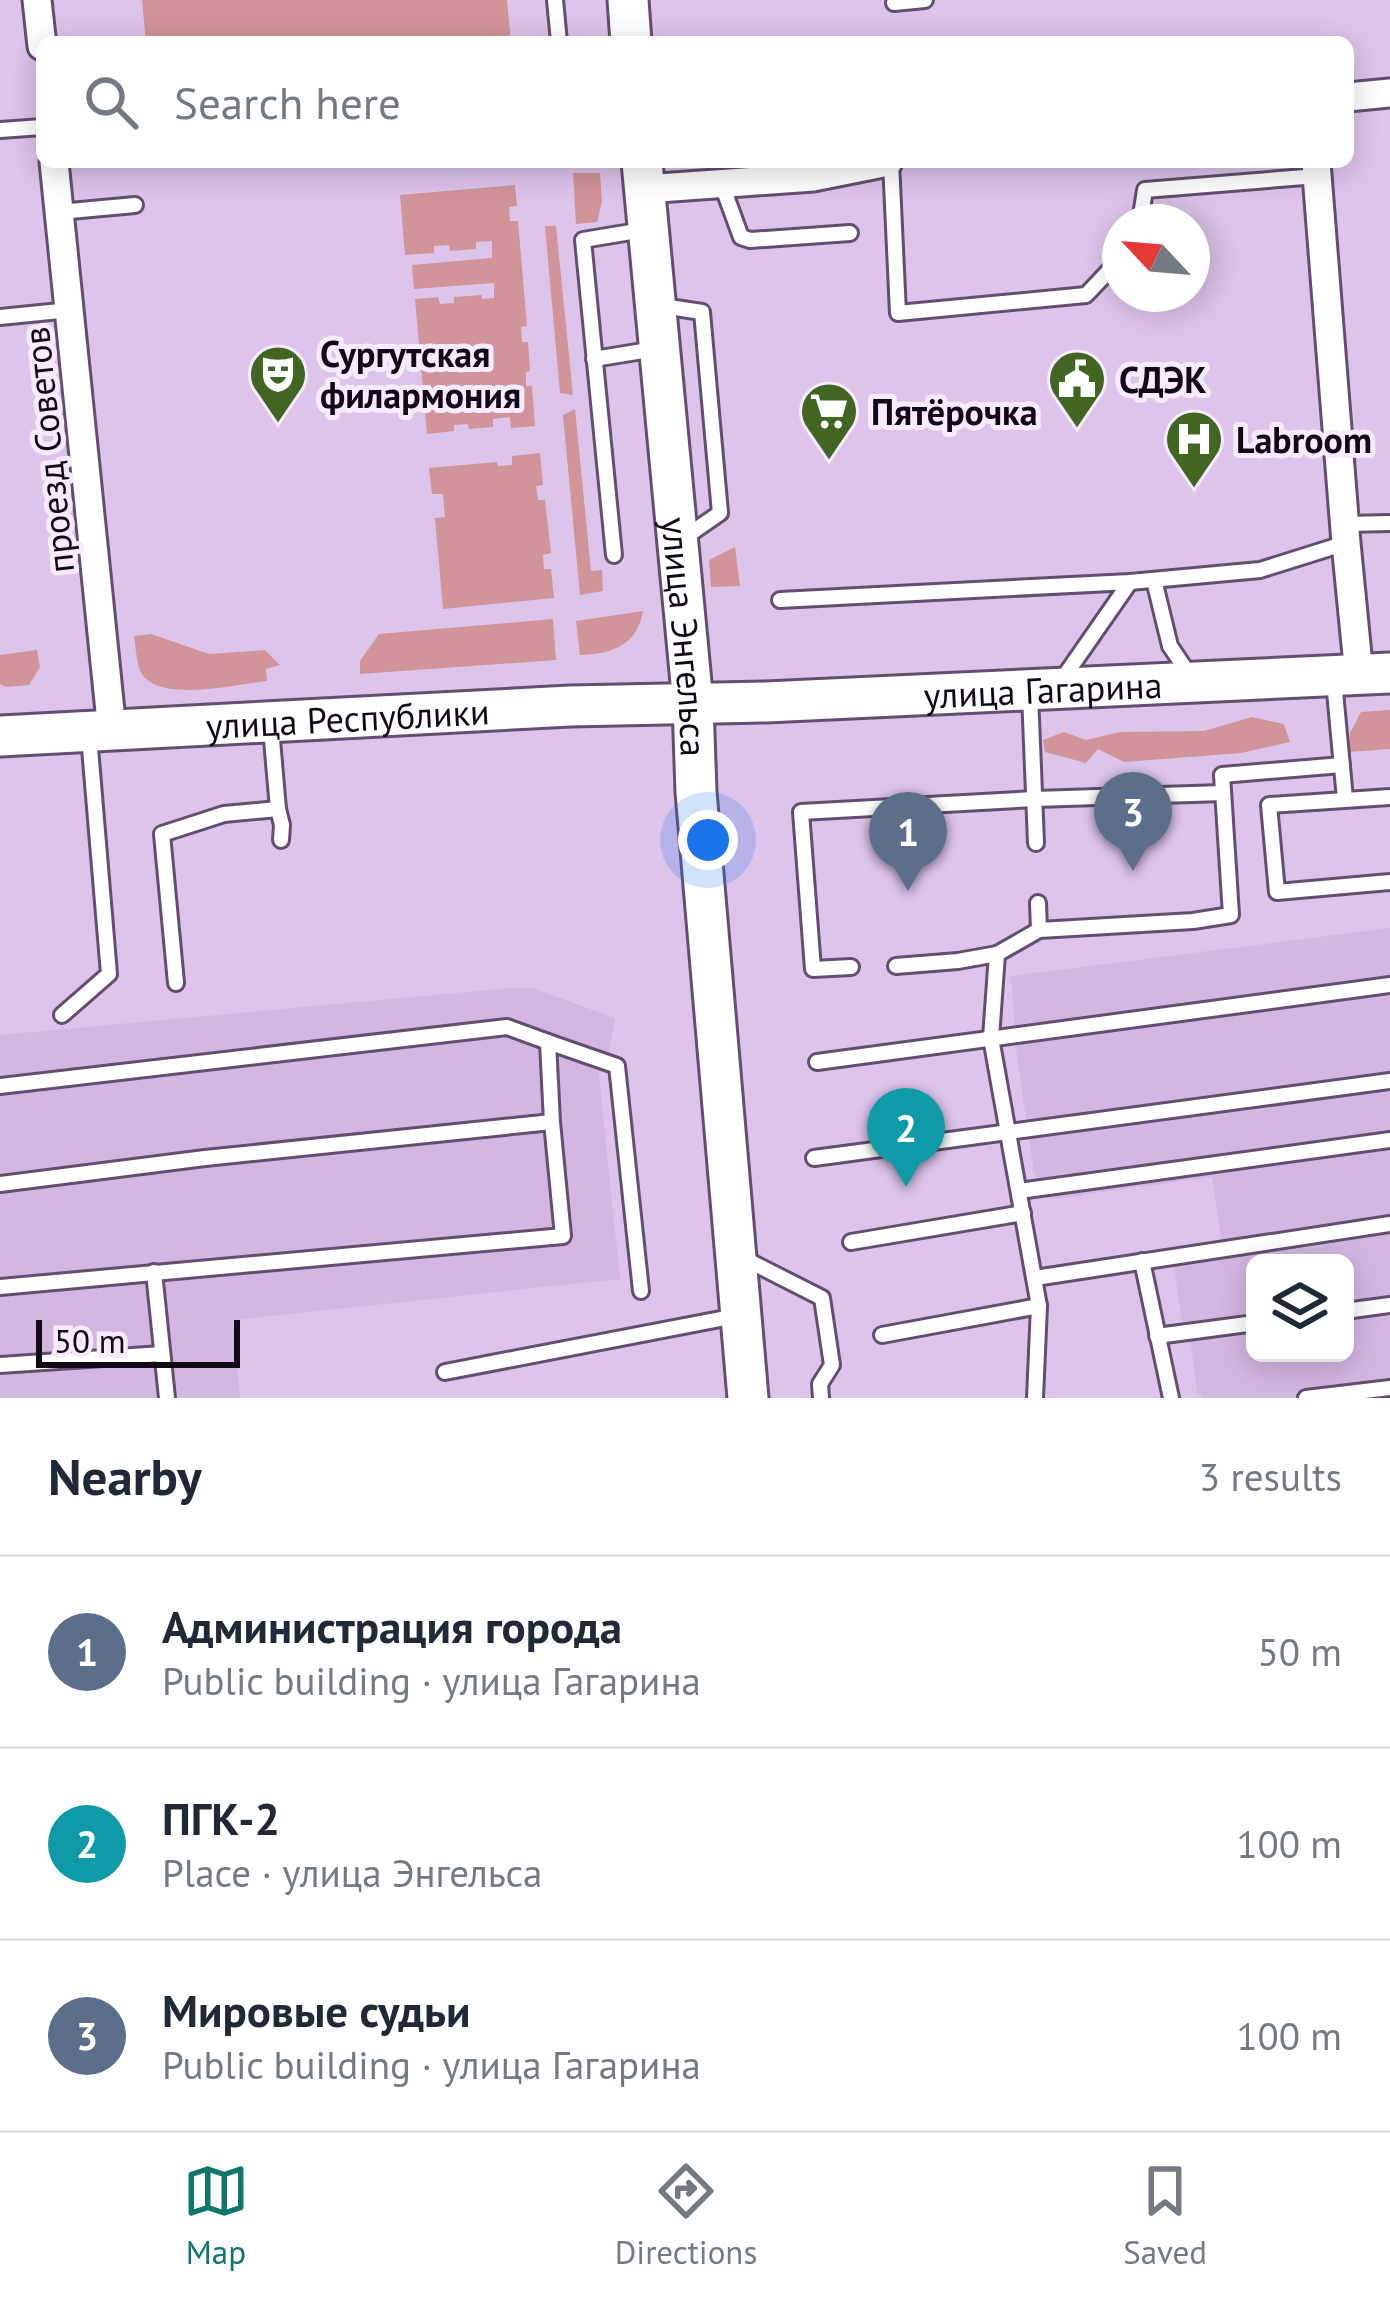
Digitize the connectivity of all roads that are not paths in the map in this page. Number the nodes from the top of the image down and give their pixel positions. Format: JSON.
{"nodes":[{"id":1,"x":37,"y":0,"type":"edge"},
{"id":2,"x":555,"y":0,"type":"edge"},
{"id":3,"x":628,"y":0,"type":"edge"},
{"id":4,"x":925,"y":0,"type":"edge"},
{"id":5,"x":894,"y":3,"type":"dead end"},
{"id":6,"x":41,"y":36,"type":"edge"},
{"id":7,"x":558,"y":36,"type":"edge"},
{"id":8,"x":631,"y":36,"type":"edge"},
{"id":9,"x":1390,"y":92,"type":"edge"},
{"id":10,"x":1354,"y":96,"type":"edge"},
{"id":11,"x":36,"y":127,"type":"edge"},
{"id":12,"x":0,"y":130,"type":"edge"},
{"id":13,"x":55,"y":168,"type":"edge"},
{"id":14,"x":859,"y":168,"type":"edge"},
{"id":15,"x":889,"y":168,"type":"edge"},
{"id":16,"x":1317,"y":169,"type":"edge"},
{"id":17,"x":644,"y":176,"type":"edge"},
{"id":18,"x":722,"y":185,"type":"junction"},
{"id":19,"x":1143,"y":204,"type":"edge"},
{"id":20,"x":135,"y":205,"type":"dead end"},
{"id":21,"x":59,"y":212,"type":"junction"},
{"id":22,"x":648,"y":230,"type":"junction"},
{"id":23,"x":850,"y":232,"type":"dead end"},
{"id":24,"x":1102,"y":279,"type":"edge"},
{"id":25,"x":655,"y":305,"type":"junction"},
{"id":26,"x":70,"y":310,"type":"junction"},
{"id":27,"x":0,"y":316,"type":"edge"},
{"id":28,"x":659,"y":349,"type":"junction"},
{"id":29,"x":594,"y":359,"type":"junction"},
{"id":30,"x":1390,"y":523,"type":"edge"},
{"id":31,"x":1345,"y":534,"type":"junction"},
{"id":32,"x":677,"y":543,"type":"junction"},
{"id":33,"x":614,"y":555,"type":"dead end"},
{"id":34,"x":1154,"y":580,"type":"junction"},
{"id":35,"x":1130,"y":582,"type":"junction"},
{"id":36,"x":780,"y":600,"type":"dead end"},
{"id":37,"x":1361,"y":675,"type":"edge"},
{"id":38,"x":1194,"y":682,"type":"junction"},
{"id":39,"x":1043,"y":688,"type":"junction"},
{"id":40,"x":693,"y":704,"type":"junction"},
{"id":41,"x":270,"y":723,"type":"junction"},
{"id":42,"x":100,"y":732,"type":"junction"},
{"id":43,"x":0,"y":736,"type":"edge"},
{"id":44,"x":1342,"y":765,"type":"junction"},
{"id":45,"x":1223,"y":793,"type":"junction"},
{"id":46,"x":1390,"y":797,"type":"edge"},
{"id":47,"x":1035,"y":799,"type":"junction"},
{"id":48,"x":1345,"y":800,"type":"junction"},
{"id":49,"x":278,"y":808,"type":"junction"},
{"id":50,"x":281,"y":840,"type":"dead end"},
{"id":51,"x":1036,"y":843,"type":"dead end"},
{"id":52,"x":1390,"y":882,"type":"edge"},
{"id":53,"x":1038,"y":903,"type":"dead end"},
{"id":54,"x":1039,"y":930,"type":"junction"},
{"id":55,"x":998,"y":954,"type":"junction"},
{"id":56,"x":896,"y":966,"type":"dead end"},
{"id":57,"x":851,"y":967,"type":"dead end"},
{"id":58,"x":176,"y":983,"type":"dead end"},
{"id":59,"x":1390,"y":985,"type":"edge"},
{"id":60,"x":62,"y":1015,"type":"dead end"},
{"id":61,"x":991,"y":1038,"type":"junction"},
{"id":62,"x":548,"y":1042,"type":"junction"},
{"id":63,"x":817,"y":1063,"type":"dead end"},
{"id":64,"x":1390,"y":1081,"type":"edge"},
{"id":65,"x":0,"y":1086,"type":"edge"},
{"id":66,"x":552,"y":1122,"type":"junction"},
{"id":67,"x":1008,"y":1131,"type":"junction"},
{"id":68,"x":1390,"y":1140,"type":"edge"},
{"id":69,"x":814,"y":1158,"type":"dead end"},
{"id":70,"x":0,"y":1184,"type":"edge"},
{"id":71,"x":1018,"y":1191,"type":"junction"},
{"id":72,"x":1023,"y":1213,"type":"junction"},
{"id":73,"x":1390,"y":1224,"type":"edge"},
{"id":74,"x":850,"y":1242,"type":"dead end"},
{"id":75,"x":736,"y":1254,"type":"junction"},
{"id":76,"x":1142,"y":1261,"type":"junction"},
{"id":77,"x":154,"y":1272,"type":"junction"},
{"id":78,"x":1035,"y":1278,"type":"junction"},
{"id":79,"x":0,"y":1287,"type":"edge"},
{"id":80,"x":641,"y":1291,"type":"dead end"},
{"id":81,"x":1390,"y":1305,"type":"edge"},
{"id":82,"x":1039,"y":1306,"type":"junction"},
{"id":83,"x":1354,"y":1310,"type":"edge"},
{"id":84,"x":741,"y":1315,"type":"junction"},
{"id":85,"x":1246,"y":1324,"type":"edge"},
{"id":86,"x":882,"y":1335,"type":"dead end"},
{"id":87,"x":1157,"y":1336,"type":"junction"},
{"id":88,"x":162,"y":1354,"type":"junction"},
{"id":89,"x":0,"y":1365,"type":"edge"},
{"id":90,"x":445,"y":1372,"type":"dead end"},
{"id":91,"x":1390,"y":1388,"type":"edge"},
{"id":92,"x":167,"y":1398,"type":"edge"},
{"id":93,"x":748,"y":1398,"type":"edge"},
{"id":94,"x":821,"y":1398,"type":"edge"},
{"id":95,"x":1035,"y":1398,"type":"edge"},
{"id":96,"x":1171,"y":1398,"type":"edge"},
{"id":97,"x":1306,"y":1398,"type":"edge"}],
"edges":[{"from":1,"to":6,"type":"street"},
{"from":2,"to":7,"type":"lane"},
{"from":3,"to":8,"type":"main road"},
{"from":4,"to":5,"type":"lane"},
{"from":9,"to":10,"type":"street"},
{"from":11,"to":12,"type":"lane"},
{"from":13,"to":21,"type":"street","name":"проезд Советов"},
{"from":14,"to":18,"type":"street"},
{"from":15,"to":24,"type":"lane"},
{"from":16,"to":19,"type":"lane"},
{"from":16,"to":31,"type":"street"},
{"from":17,"to":18,"type":"street"},
{"from":17,"to":22,"type":"main road","name":"улица Энгельса"},
{"from":18,"to":23,"type":"lane"},
{"from":20,"to":21,"type":"lane"},
{"from":21,"to":26,"type":"street","name":"проезд Советов"},
{"from":22,"to":25,"type":"main road","name":"улица Энгельса"},
{"from":22,"to":29,"type":"lane"},
{"from":25,"to":28,"type":"main road","name":"улица Энгельса"},
{"from":25,"to":32,"type":"lane"},
{"from":26,"to":27,"type":"lane"},
{"from":26,"to":42,"type":"street","name":"проезд Советов"},
{"from":28,"to":29,"type":"lane"},
{"from":28,"to":32,"type":"main road","name":"улица Энгельса"},
{"from":29,"to":33,"type":"lane"},
{"from":30,"to":31,"type":"lane"},
{"from":31,"to":34,"type":"lane"},
{"from":31,"to":37,"type":"street"},
{"from":32,"to":40,"type":"main road","name":"улица Энгельса"},
{"from":34,"to":35,"type":"lane"},
{"from":34,"to":38,"type":"lane"},
{"from":35,"to":36,"type":"lane"},
{"from":35,"to":39,"type":"lane"},
{"from":37,"to":38,"type":"main road","name":"улица Гагарина"},
{"from":37,"to":44,"type":"lane"},
{"from":38,"to":39,"type":"main road","name":"улица Гагарина"},
{"from":39,"to":40,"type":"main road","name":"улица Гагарина"},
{"from":39,"to":47,"type":"lane"},
{"from":40,"to":41,"type":"main road","name":"улица Республики"},
{"from":40,"to":75,"type":"main road","name":"улица Энгельса"},
{"from":41,"to":42,"type":"main road","name":"улица Республики"},
{"from":41,"to":49,"type":"lane"},
{"from":42,"to":43,"type":"main road","name":"улица Республики"},
{"from":42,"to":60,"type":"lane"},
{"from":44,"to":45,"type":"lane"},
{"from":44,"to":48,"type":"lane"},
{"from":45,"to":47,"type":"lane"},
{"from":45,"to":54,"type":"lane"},
{"from":46,"to":48,"type":"lane"},
{"from":47,"to":51,"type":"lane"},
{"from":47,"to":57,"type":"lane"},
{"from":48,"to":52,"type":"lane"},
{"from":49,"to":50,"type":"lane"},
{"from":49,"to":58,"type":"lane"},
{"from":53,"to":54,"type":"lane"},
{"from":54,"to":55,"type":"lane"},
{"from":55,"to":56,"type":"lane"},
{"from":55,"to":61,"type":"lane"},
{"from":59,"to":61,"type":"lane"},
{"from":61,"to":63,"type":"lane"},
{"from":61,"to":67,"type":"lane"},
{"from":62,"to":65,"type":"lane"},
{"from":62,"to":66,"type":"lane"},
{"from":62,"to":80,"type":"lane"},
{"from":64,"to":67,"type":"lane"},
{"from":66,"to":70,"type":"lane"},
{"from":66,"to":77,"type":"lane"},
{"from":67,"to":69,"type":"lane"},
{"from":67,"to":71,"type":"lane"},
{"from":68,"to":71,"type":"lane"},
{"from":71,"to":72,"type":"lane"},
{"from":72,"to":74,"type":"lane"},
{"from":72,"to":78,"type":"lane"},
{"from":73,"to":76,"type":"lane"},
{"from":75,"to":84,"type":"main road","name":"улица Энгельса"},
{"from":75,"to":94,"type":"lane"},
{"from":76,"to":78,"type":"lane"},
{"from":76,"to":87,"type":"lane"},
{"from":77,"to":79,"type":"lane"},
{"from":77,"to":88,"type":"lane"},
{"from":78,"to":82,"type":"lane"},
{"from":81,"to":83,"type":"lane"},
{"from":82,"to":86,"type":"lane"},
{"from":82,"to":95,"type":"lane"},
{"from":84,"to":90,"type":"lane"},
{"from":84,"to":93,"type":"main road","name":"улица Энгельса"},
{"from":85,"to":87,"type":"lane"},
{"from":87,"to":96,"type":"lane"},
{"from":88,"to":89,"type":"lane"},
{"from":88,"to":92,"type":"lane"},
{"from":91,"to":97,"type":"lane"}]}
